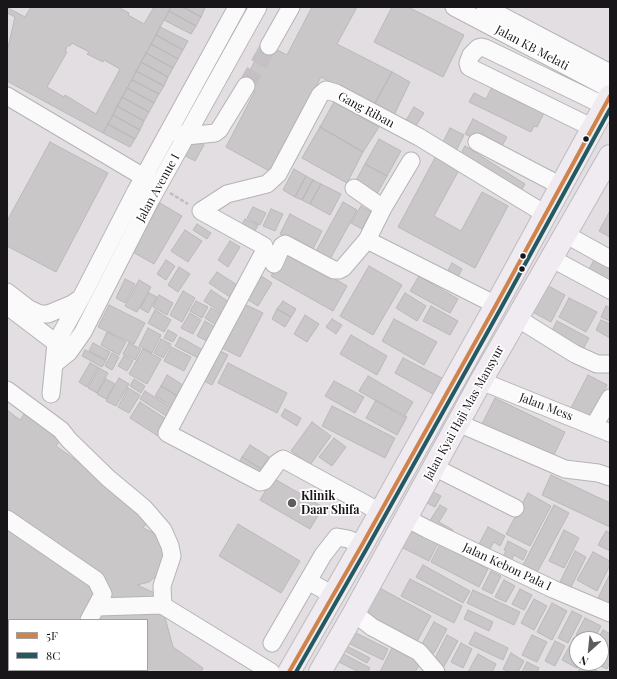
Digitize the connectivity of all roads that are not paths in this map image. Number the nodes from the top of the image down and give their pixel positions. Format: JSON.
{"nodes":[{"id":1,"x":237,"y":7,"type":"edge"},
{"id":2,"x":258,"y":7,"type":"edge"},
{"id":3,"x":291,"y":7,"type":"edge"},
{"id":4,"x":454,"y":7,"type":"edge"},
{"id":5,"x":485,"y":7,"type":"edge"},
{"id":6,"x":269,"y":46,"type":"tunnel mouth"},
{"id":7,"x":610,"y":73,"type":"edge"},
{"id":8,"x":246,"y":86,"type":"tunnel mouth"},
{"id":9,"x":583,"y":95,"type":"junction"},
{"id":10,"x":7,"y":96,"type":"edge"},
{"id":11,"x":608,"y":97,"type":"edge"},
{"id":12,"x":571,"y":118,"type":"junction"},
{"id":13,"x":593,"y":128,"type":"junction"},
{"id":14,"x":169,"y":131,"type":"junction"},
{"id":15,"x":186,"y":136,"type":"junction"},
{"id":16,"x":477,"y":142,"type":"dead end"},
{"id":17,"x":610,"y":156,"type":"edge"},
{"id":18,"x":411,"y":161,"type":"dead end"},
{"id":19,"x":144,"y":177,"type":"junction"},
{"id":20,"x":159,"y":186,"type":"junction"},
{"id":21,"x":561,"y":186,"type":"junction"},
{"id":22,"x":354,"y":188,"type":"dead end"},
{"id":23,"x":383,"y":208,"type":"junction"},
{"id":24,"x":545,"y":214,"type":"junction"},
{"id":25,"x":567,"y":232,"type":"junction"},
{"id":26,"x":367,"y":240,"type":"junction"},
{"id":27,"x":610,"y":249,"type":"edge"},
{"id":28,"x":551,"y":258,"type":"junction"},
{"id":29,"x":610,"y":259,"type":"edge"},
{"id":30,"x":274,"y":264,"type":"dead end"},
{"id":31,"x":610,"y":290,"type":"edge"},
{"id":32,"x":7,"y":292,"type":"edge"},
{"id":33,"x":81,"y":298,"type":"junction"},
{"id":34,"x":7,"y":305,"type":"edge"},
{"id":35,"x":97,"y":305,"type":"junction"},
{"id":36,"x":496,"y":305,"type":"junction"},
{"id":37,"x":517,"y":318,"type":"junction"},
{"id":38,"x":62,"y":348,"type":"junction"},
{"id":39,"x":610,"y":364,"type":"edge"},
{"id":40,"x":481,"y":381,"type":"junction"},
{"id":41,"x":7,"y":390,"type":"edge"},
{"id":42,"x":51,"y":394,"type":"dead end"},
{"id":43,"x":610,"y":398,"type":"edge"},
{"id":44,"x":458,"y":423,"type":"junction"},
{"id":45,"x":594,"y":426,"type":"junction"},
{"id":46,"x":610,"y":433,"type":"edge"},
{"id":47,"x":434,"y":467,"type":"junction"},
{"id":48,"x":610,"y":478,"type":"edge"},
{"id":49,"x":515,"y":508,"type":"dead end"},
{"id":50,"x":380,"y":512,"type":"junction"},
{"id":51,"x":406,"y":518,"type":"junction"},
{"id":52,"x":7,"y":519,"type":"edge"},
{"id":53,"x":362,"y":545,"type":"junction"},
{"id":54,"x":308,"y":581,"type":"junction"},
{"id":55,"x":333,"y":595,"type":"junction"},
{"id":56,"x":163,"y":606,"type":"junction"},
{"id":57,"x":354,"y":613,"type":"junction"},
{"id":58,"x":610,"y":613,"type":"edge"},
{"id":59,"x":93,"y":614,"type":"edge"},
{"id":60,"x":272,"y":643,"type":"dead end"},
{"id":61,"x":271,"y":672,"type":"edge"},
{"id":62,"x":289,"y":672,"type":"edge"},
{"id":63,"x":320,"y":672,"type":"edge"},
{"id":64,"x":436,"y":672,"type":"edge"}],
"edges":[{"from":1,"to":14,"type":"street","name":"Jalan Avenue I"},
{"from":2,"to":15,"type":"street","name":"Jalan Avenue I"},
{"from":3,"to":6,"type":"street"},
{"from":4,"to":11,"type":"street","name":"Jalan KB Melati"},
{"from":5,"to":7,"type":"street","name":"Jalan KB Melati"},
{"from":8,"to":15,"type":"street"},
{"from":9,"to":11,"type":"street"},
{"from":9,"to":12,"type":"street"},
{"from":9,"to":12,"type":"street"},
{"from":10,"to":19,"type":"street"},
{"from":11,"to":13,"type":"main road","name":"Jalan Kyai Haji Mas Mansyur"},
{"from":12,"to":13,"type":"street"},
{"from":13,"to":21,"type":"main road","name":"Jalan Kyai Haji Mas Mansyur"},
{"from":14,"to":15,"type":"street"},
{"from":14,"to":19,"type":"street","name":"Jalan Avenue I"},
{"from":15,"to":20,"type":"street","name":"Jalan Avenue I"},
{"from":16,"to":21,"type":"street"},
{"from":17,"to":25,"type":"main road","name":"Jalan Kyai Haji Mas Mansyur"},
{"from":18,"to":23,"type":"street"},
{"from":19,"to":20,"type":"street"},
{"from":19,"to":33,"type":"street","name":"Jalan Avenue I"},
{"from":20,"to":35,"type":"street","name":"Jalan Avenue I"},
{"from":21,"to":24,"type":"main road","name":"Jalan Kyai Haji Mas Mansyur"},
{"from":22,"to":23,"type":"street"},
{"from":23,"to":26,"type":"street"},
{"from":24,"to":36,"type":"main road","name":"Jalan Kyai Haji Mas Mansyur"},
{"from":24,"to":50,"type":"street","name":"Gang Riban"},
{"from":25,"to":27,"type":"street"},
{"from":25,"to":28,"type":"main road","name":"Jalan Kyai Haji Mas Mansyur"},
{"from":25,"to":29,"type":"street"},
{"from":26,"to":30,"type":"street"},
{"from":26,"to":36,"type":"street"},
{"from":28,"to":31,"type":"street"},
{"from":28,"to":37,"type":"main road","name":"Jalan Kyai Haji Mas Mansyur"},
{"from":32,"to":33,"type":"street"},
{"from":33,"to":35,"type":"street"},
{"from":33,"to":38,"type":"street","name":"Jalan Avenue I"},
{"from":34,"to":38,"type":"street"},
{"from":35,"to":38,"type":"street","name":"Jalan Avenue I"},
{"from":36,"to":50,"type":"main road","name":"Jalan Kyai Haji Mas Mansyur"},
{"from":37,"to":39,"type":"street"},
{"from":37,"to":40,"type":"main road","name":"Jalan Kyai Haji Mas Mansyur"},
{"from":38,"to":42,"type":"street","name":"Jalan Avenue I"},
{"from":40,"to":44,"type":"main road","name":"Jalan Kyai Haji Mas Mansyur"},
{"from":40,"to":45,"type":"street","name":"Jalan Mess"},
{"from":41,"to":56,"type":"street"},
{"from":43,"to":45,"type":"street"},
{"from":44,"to":47,"type":"main road","name":"Jalan Kyai Haji Mas Mansyur"},
{"from":44,"to":48,"type":"street"},
{"from":45,"to":46,"type":"street","name":"Jalan Mess"},
{"from":47,"to":49,"type":"street"},
{"from":47,"to":51,"type":"main road","name":"Jalan Kyai Haji Mas Mansyur"},
{"from":50,"to":53,"type":"main road","name":"Jalan Kyai Haji Mas Mansyur"},
{"from":51,"to":57,"type":"main road","name":"Jalan Kyai Haji Mas Mansyur"},
{"from":51,"to":58,"type":"street","name":"Jalan Kebon Pala I"},
{"from":52,"to":59,"type":"street"},
{"from":53,"to":54,"type":"street"},
{"from":53,"to":55,"type":"main road","name":"Jalan Kyai Haji Mas Mansyur"},
{"from":54,"to":55,"type":"street"},
{"from":54,"to":60,"type":"street"},
{"from":55,"to":62,"type":"main road","name":"Jalan Kyai Haji Mas Mansyur"},
{"from":56,"to":59,"type":"street"},
{"from":56,"to":61,"type":"street"},
{"from":57,"to":63,"type":"main road","name":"Jalan Kyai Haji Mas Mansyur"},
{"from":57,"to":64,"type":"street"}]}
